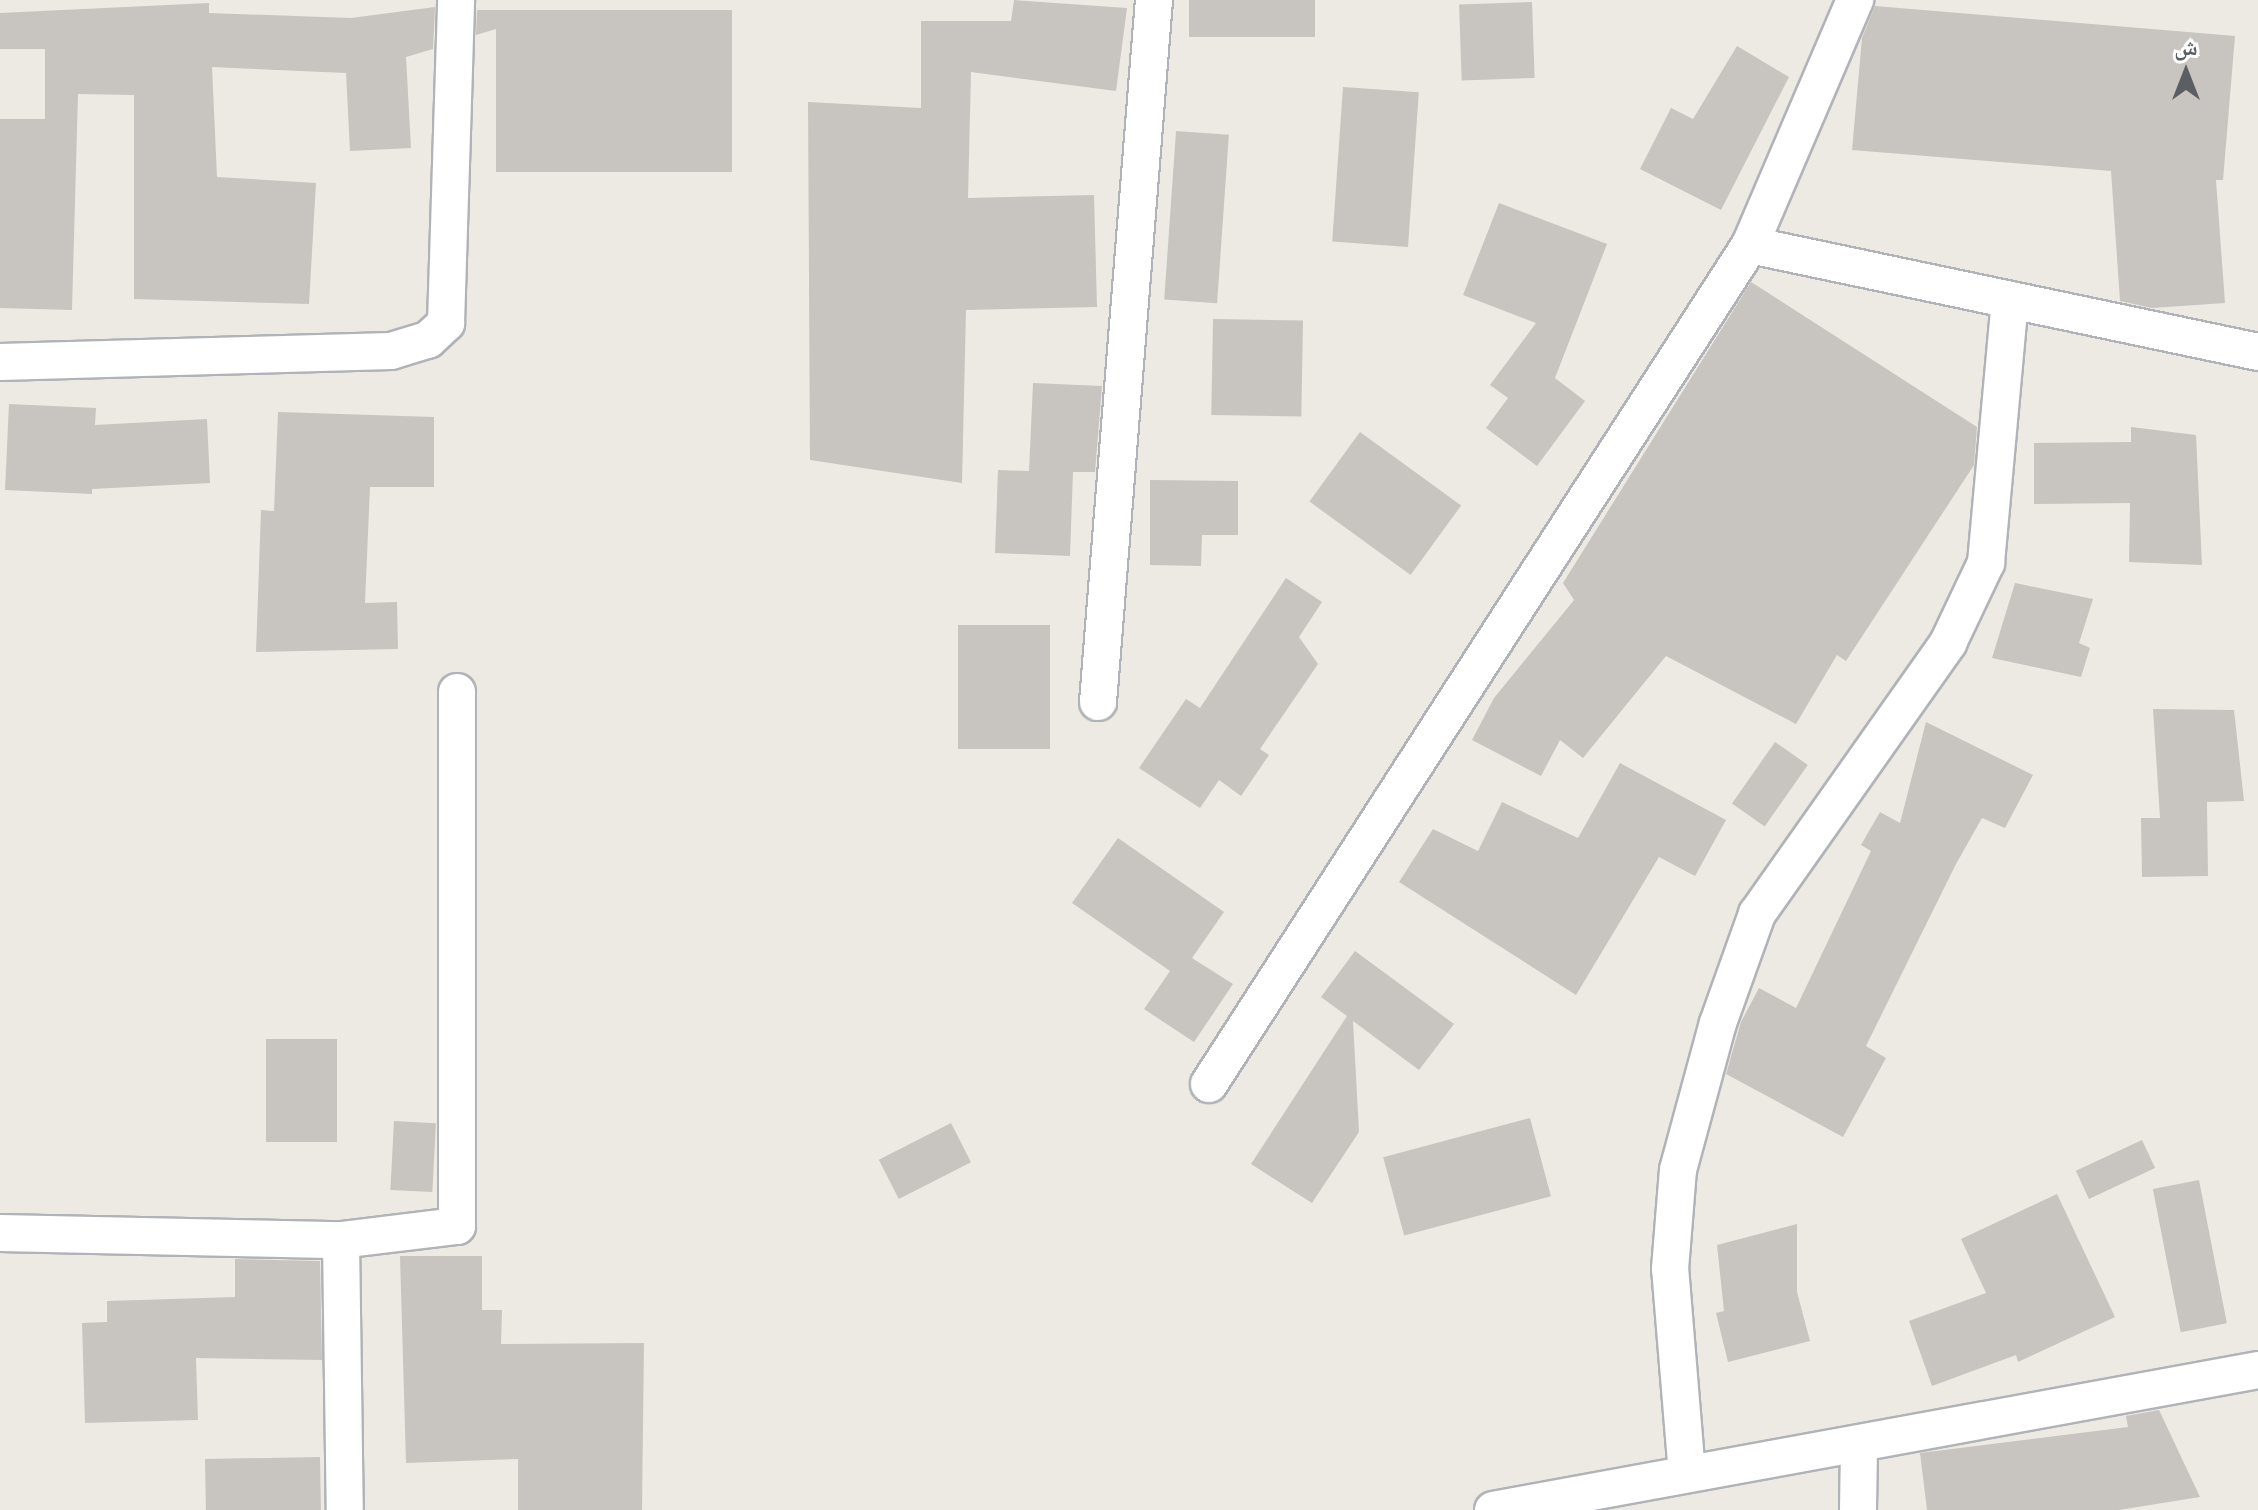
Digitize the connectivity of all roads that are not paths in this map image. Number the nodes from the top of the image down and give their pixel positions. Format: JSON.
{"nodes":[{"id":1,"x":456,"y":0,"type":"edge"},
{"id":2,"x":1154,"y":0,"type":"edge"},
{"id":3,"x":1855,"y":0,"type":"edge"},
{"id":4,"x":1750,"y":245,"type":"junction"},
{"id":5,"x":2010,"y":300,"type":"junction"},
{"id":6,"x":2258,"y":352,"type":"edge"},
{"id":7,"x":0,"y":362,"type":"edge"},
{"id":8,"x":457,"y":692,"type":"dead end"},
{"id":9,"x":1098,"y":702,"type":"dead end"},
{"id":10,"x":1209,"y":1084,"type":"dead end"},
{"id":11,"x":0,"y":1233,"type":"edge"},
{"id":12,"x":341,"y":1240,"type":"junction"},
{"id":13,"x":2258,"y":1370,"type":"edge"},
{"id":14,"x":1859,"y":1448,"type":"junction"},
{"id":15,"x":1687,"y":1474,"type":"junction"},
{"id":16,"x":345,"y":1510,"type":"edge"},
{"id":17,"x":1493,"y":1510,"type":"edge"},
{"id":18,"x":1858,"y":1510,"type":"edge"}],
"edges":[{"from":1,"to":7,"type":"street"},
{"from":2,"to":9,"type":"street"},
{"from":3,"to":4,"type":"street"},
{"from":4,"to":5,"type":"street"},
{"from":4,"to":10,"type":"street"},
{"from":5,"to":6,"type":"street"},
{"from":5,"to":15,"type":"street"},
{"from":8,"to":12,"type":"street"},
{"from":11,"to":12,"type":"street"},
{"from":12,"to":16,"type":"street"},
{"from":13,"to":14,"type":"street"},
{"from":14,"to":15,"type":"street"},
{"from":14,"to":18,"type":"street"},
{"from":15,"to":17,"type":"street"}]}
